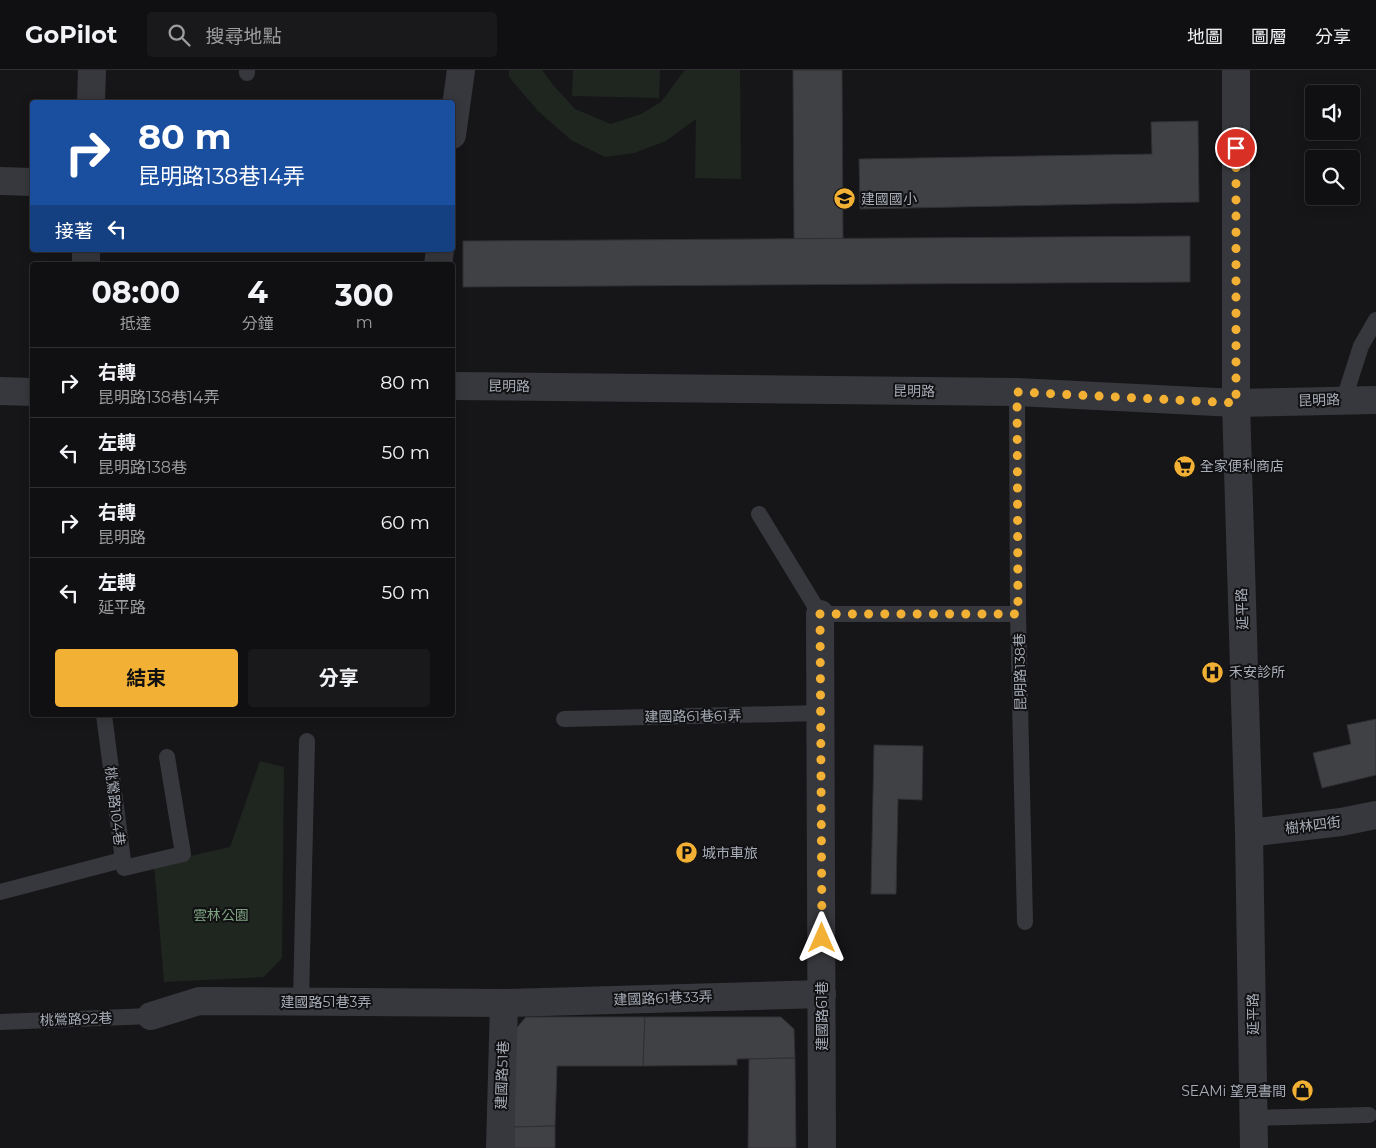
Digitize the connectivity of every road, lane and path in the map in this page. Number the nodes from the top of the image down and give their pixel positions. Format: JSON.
{"nodes":[{"id":1,"x":92,"y":70,"type":"edge"},
{"id":2,"x":461,"y":70,"type":"edge"},
{"id":3,"x":1236,"y":70,"type":"edge"},
{"id":4,"x":91,"y":100,"type":"edge"},
{"id":5,"x":455,"y":113,"type":"edge"},
{"id":6,"x":0,"y":181,"type":"edge"},
{"id":7,"x":30,"y":182,"type":"edge"},
{"id":8,"x":1376,"y":320,"type":"edge"},
{"id":9,"x":455,"y":386,"type":"edge"},
{"id":10,"x":0,"y":391,"type":"edge"},
{"id":11,"x":30,"y":392,"type":"edge"},
{"id":12,"x":1017,"y":392,"type":"junction"},
{"id":13,"x":1344,"y":399,"type":"junction"},
{"id":14,"x":1376,"y":400,"type":"edge"},
{"id":15,"x":1236,"y":403,"type":"junction"},
{"id":16,"x":759,"y":514,"type":"dead end"},
{"id":17,"x":820,"y":614,"type":"junction"},
{"id":18,"x":1018,"y":614,"type":"junction"},
{"id":19,"x":821,"y":714,"type":"junction"},
{"id":20,"x":104,"y":717,"type":"edge"},
{"id":21,"x":564,"y":720,"type":"dead end"},
{"id":22,"x":307,"y":741,"type":"dead end"},
{"id":23,"x":167,"y":757,"type":"dead end"},
{"id":24,"x":1376,"y":815,"type":"edge"},
{"id":25,"x":1249,"y":833,"type":"junction"},
{"id":26,"x":122,"y":860,"type":"junction"},
{"id":27,"x":0,"y":892,"type":"edge"},
{"id":28,"x":1025,"y":922,"type":"dead end"},
{"id":29,"x":822,"y":994,"type":"junction"},
{"id":30,"x":301,"y":1001,"type":"junction"},
{"id":31,"x":504,"y":1003,"type":"junction"},
{"id":32,"x":151,"y":1016,"type":"joint"},
{"id":33,"x":0,"y":1022,"type":"edge"},
{"id":34,"x":1369,"y":1115,"type":"dead end"},
{"id":35,"x":1255,"y":1118,"type":"junction"},
{"id":36,"x":500,"y":1148,"type":"edge"},
{"id":37,"x":822,"y":1148,"type":"edge"},
{"id":38,"x":1254,"y":1148,"type":"edge"}],
"edges":[{"from":1,"to":4,"type":"street"},
{"from":2,"to":5,"type":"street"},
{"from":3,"to":15,"type":"street","name":"延平路"},
{"from":6,"to":7,"type":"street"},
{"from":8,"to":13,"type":"lane"},
{"from":9,"to":12,"type":"street","name":"昆明路"},
{"from":10,"to":11,"type":"street"},
{"from":12,"to":15,"type":"street","name":"昆明路"},
{"from":12,"to":18,"type":"lane","name":"昆明路138巷"},
{"from":13,"to":14,"type":"street","name":"昆明路"},
{"from":13,"to":15,"type":"street","name":"昆明路"},
{"from":15,"to":25,"type":"street","name":"延平路"},
{"from":16,"to":17,"type":"lane"},
{"from":17,"to":18,"type":"lane"},
{"from":17,"to":19,"type":"street","name":"建國路61巷"},
{"from":18,"to":28,"type":"lane","name":"昆明路138巷"},
{"from":19,"to":21,"type":"lane","name":"建國路61巷61弄"},
{"from":19,"to":29,"type":"street","name":"建國路61巷"},
{"from":20,"to":26,"type":"lane","name":"桃鶯路104巷"},
{"from":22,"to":30,"type":"lane"},
{"from":23,"to":26,"type":"lane"},
{"from":24,"to":25,"type":"street","name":"樹林四街"},
{"from":25,"to":35,"type":"street","name":"延平路"},
{"from":26,"to":27,"type":"lane","name":"桃鶯路104巷"},
{"from":29,"to":31,"type":"street","name":"建國路61巷33弄"},
{"from":29,"to":37,"type":"street","name":"建國路61巷"},
{"from":30,"to":31,"type":"street","name":"建國路51巷3弄"},
{"from":30,"to":32,"type":"street","name":"建國路51巷3弄"},
{"from":31,"to":36,"type":"street","name":"建國路51巷"},
{"from":32,"to":33,"type":"lane","name":"桃鶯路92巷"},
{"from":34,"to":35,"type":"lane"},
{"from":35,"to":38,"type":"street","name":"延平路"}]}
